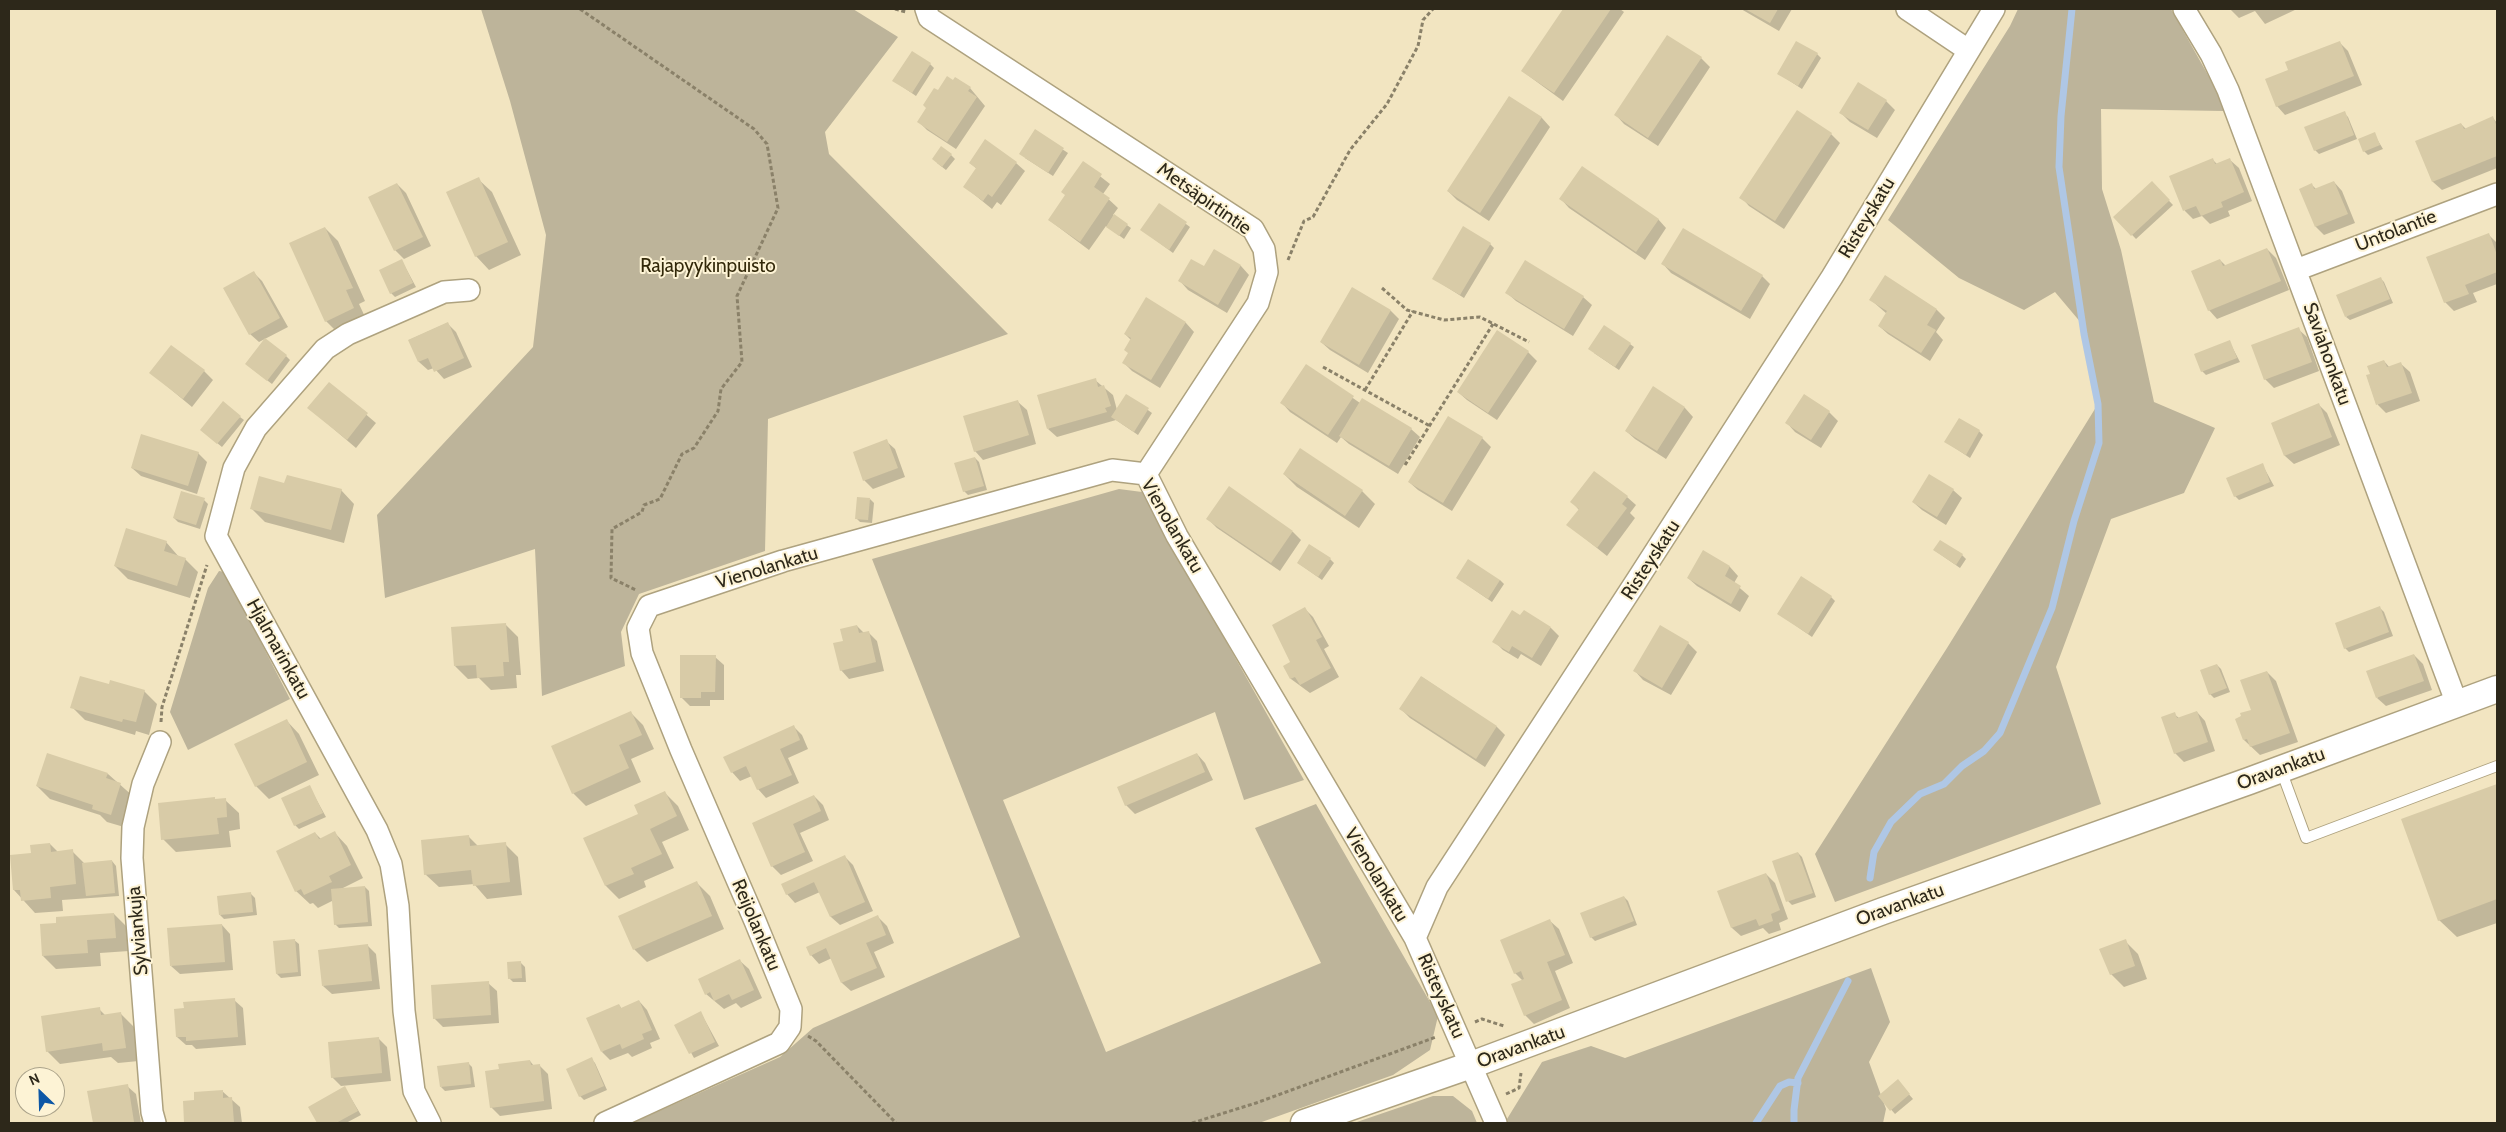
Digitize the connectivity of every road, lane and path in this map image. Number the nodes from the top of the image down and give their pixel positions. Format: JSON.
{"nodes":[{"id":1,"x":580,"y":9,"type":"edge"},
{"id":2,"x":926,"y":9,"type":"edge"},
{"id":3,"x":1433,"y":9,"type":"edge"},
{"id":4,"x":1907,"y":9,"type":"edge"},
{"id":5,"x":1994,"y":9,"type":"edge"},
{"id":6,"x":2184,"y":9,"type":"edge"},
{"id":7,"x":1968,"y":50,"type":"junction"},
{"id":8,"x":2497,"y":194,"type":"edge"},
{"id":9,"x":1286,"y":263,"type":"dead end"},
{"id":10,"x":2296,"y":270,"type":"junction"},
{"id":11,"x":1382,"y":288,"type":"dead end"},
{"id":12,"x":469,"y":290,"type":"dead end"},
{"id":13,"x":1413,"y":312,"type":"junction"},
{"id":14,"x":1494,"y":324,"type":"junction"},
{"id":15,"x":1529,"y":342,"type":"dead end"},
{"id":16,"x":1323,"y":367,"type":"dead end"},
{"id":17,"x":1365,"y":390,"type":"junction"},
{"id":18,"x":1430,"y":426,"type":"junction"},
{"id":19,"x":1405,"y":465,"type":"dead end"},
{"id":20,"x":1146,"y":474,"type":"junction"},
{"id":21,"x":216,"y":536,"type":"junction"},
{"id":22,"x":658,"y":603,"type":"junction"},
{"id":23,"x":638,"y":628,"type":"joint"},
{"id":24,"x":2497,"y":689,"type":"edge"},
{"id":25,"x":2457,"y":704,"type":"junction"},
{"id":26,"x":160,"y":742,"type":"joint"},
{"id":27,"x":2497,"y":766,"type":"edge"},
{"id":28,"x":2281,"y":769,"type":"junction"},
{"id":29,"x":1415,"y":938,"type":"junction"},
{"id":30,"x":790,"y":1027,"type":"junction"},
{"id":31,"x":1471,"y":1065,"type":"junction"},
{"id":32,"x":155,"y":1123,"type":"edge"},
{"id":33,"x":430,"y":1123,"type":"edge"},
{"id":34,"x":605,"y":1123,"type":"edge"},
{"id":35,"x":896,"y":1123,"type":"edge"},
{"id":36,"x":1304,"y":1123,"type":"edge"},
{"id":37,"x":1496,"y":1123,"type":"edge"}],
"edges":[{"from":1,"to":22,"type":"path"},
{"from":2,"to":20,"type":"street","name":"Metsäpirtintie"},
{"from":3,"to":9,"type":"path"},
{"from":4,"to":7,"type":"street"},
{"from":5,"to":7,"type":"street","name":"Risteyskatu"},
{"from":6,"to":10,"type":"street","name":"Saviahonkatu"},
{"from":7,"to":29,"type":"street","name":"Risteyskatu"},
{"from":8,"to":10,"type":"street","name":"Untolantie"},
{"from":10,"to":25,"type":"street","name":"Saviahonkatu"},
{"from":11,"to":13,"type":"path"},
{"from":12,"to":21,"type":"street"},
{"from":13,"to":14,"type":"path"},
{"from":13,"to":17,"type":"path"},
{"from":14,"to":15,"type":"path"},
{"from":14,"to":18,"type":"path"},
{"from":16,"to":17,"type":"path"},
{"from":17,"to":18,"type":"path"},
{"from":18,"to":19,"type":"path"},
{"from":20,"to":22,"type":"street","name":"Vienolankatu"},
{"from":20,"to":29,"type":"street","name":"Vienolankatu"},
{"from":21,"to":26,"type":"path"},
{"from":21,"to":33,"type":"street","name":"Hjalmarinkatu"},
{"from":22,"to":23,"type":"street","name":"Vienolankatu"},
{"from":23,"to":30,"type":"street","name":"Reijolankatu"},
{"from":24,"to":25,"type":"street","name":"Oravankatu"},
{"from":25,"to":28,"type":"street","name":"Oravankatu"},
{"from":26,"to":32,"type":"street","name":"Sylviankuja"},
{"from":27,"to":28,"type":"lane"},
{"from":28,"to":31,"type":"street","name":"Oravankatu"},
{"from":29,"to":31,"type":"street","name":"Risteyskatu"},
{"from":30,"to":34,"type":"street"},
{"from":30,"to":35,"type":"path"},
{"from":31,"to":36,"type":"street","name":"Oravankatu"},
{"from":31,"to":37,"type":"street","name":"Risteyskatu"}]}
